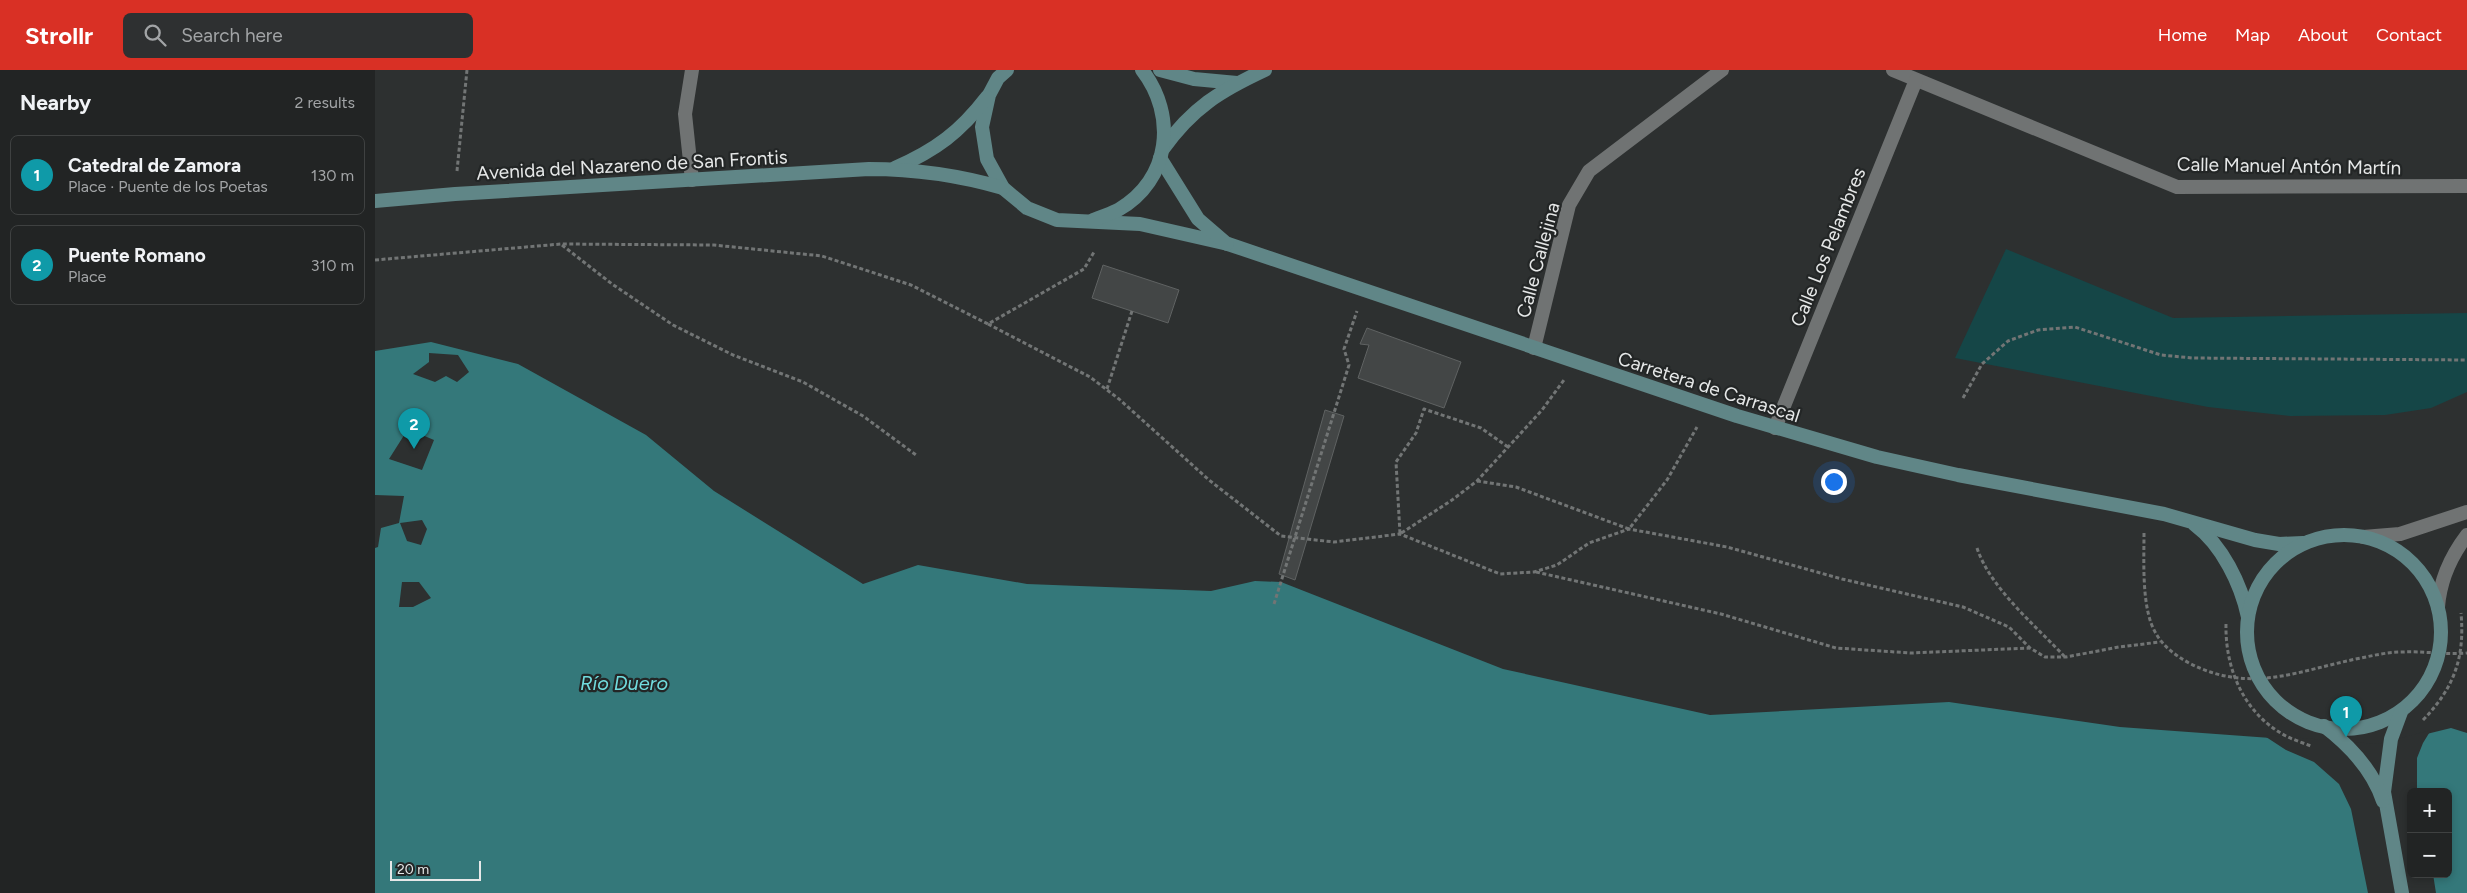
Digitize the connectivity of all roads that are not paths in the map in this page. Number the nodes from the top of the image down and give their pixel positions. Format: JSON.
{"nodes":[{"id":1,"x":692,"y":70,"type":"edge"},
{"id":2,"x":1007,"y":70,"type":"edge"},
{"id":3,"x":1141,"y":70,"type":"edge"},
{"id":4,"x":1160,"y":70,"type":"edge"},
{"id":5,"x":1265,"y":70,"type":"edge"},
{"id":6,"x":1722,"y":70,"type":"edge"},
{"id":7,"x":1893,"y":70,"type":"edge"},
{"id":8,"x":1916,"y":80,"type":"junction"},
{"id":9,"x":1237,"y":83,"type":"junction"},
{"id":10,"x":989,"y":95,"type":"junction"},
{"id":11,"x":1161,"y":154,"type":"junction"},
{"id":12,"x":892,"y":169,"type":"junction"},
{"id":13,"x":693,"y":180,"type":"junction"},
{"id":14,"x":2467,"y":186,"type":"edge"},
{"id":15,"x":1003,"y":188,"type":"junction"},
{"id":16,"x":375,"y":201,"type":"edge"},
{"id":17,"x":1088,"y":222,"type":"junction"},
{"id":18,"x":1228,"y":244,"type":"junction"},
{"id":19,"x":1534,"y":348,"type":"junction"},
{"id":20,"x":1775,"y":428,"type":"junction"},
{"id":21,"x":2467,"y":512,"type":"edge"},
{"id":22,"x":2190,"y":522,"type":"junction"},
{"id":23,"x":2467,"y":535,"type":"edge"},
{"id":24,"x":2363,"y":537,"type":"junction"},
{"id":25,"x":2303,"y":544,"type":"junction"},
{"id":26,"x":2439,"y":613,"type":"junction"},
{"id":27,"x":2248,"y":617,"type":"junction"},
{"id":28,"x":2401,"y":712,"type":"junction"},
{"id":29,"x":2323,"y":726,"type":"junction"},
{"id":30,"x":2385,"y":807,"type":"junction"},
{"id":31,"x":2402,"y":893,"type":"edge"}],
"edges":[{"from":1,"to":13,"type":"street"},
{"from":2,"to":10,"type":"main road"},
{"from":3,"to":11,"type":"main road"},
{"from":4,"to":9,"type":"main road"},
{"from":5,"to":9,"type":"main road"},
{"from":6,"to":19,"type":"street","name":"Calle Callejina"},
{"from":7,"to":8,"type":"street","name":"Calle Manuel Antón Martín"},
{"from":8,"to":14,"type":"street","name":"Calle Manuel Antón Martín"},
{"from":8,"to":20,"type":"street","name":"Calle Los Pelambres"},
{"from":9,"to":11,"type":"main road"},
{"from":10,"to":12,"type":"main road","name":"Avenida del Nazareno de San Frontis"},
{"from":10,"to":15,"type":"main road"},
{"from":11,"to":17,"type":"main road"},
{"from":11,"to":18,"type":"main road","name":"Carretera de Carrascal"},
{"from":12,"to":13,"type":"main road","name":"Avenida del Nazareno de San Frontis"},
{"from":12,"to":15,"type":"main road","name":"Avenida del Nazareno de San Frontis"},
{"from":13,"to":16,"type":"main road","name":"Avenida del Nazareno de San Frontis"},
{"from":15,"to":17,"type":"main road","name":"Carretera de Carrascal"},
{"from":17,"to":18,"type":"main road","name":"Carretera de Carrascal"},
{"from":18,"to":19,"type":"main road","name":"Carretera de Carrascal"},
{"from":19,"to":20,"type":"main road","name":"Carretera de Carrascal"},
{"from":20,"to":22,"type":"main road","name":"Carretera de Carrascal"},
{"from":21,"to":24,"type":"street"},
{"from":22,"to":25,"type":"main road","name":"Carretera de Carrascal"},
{"from":22,"to":27,"type":"main road","name":"Carretera de Carrascal"},
{"from":23,"to":26,"type":"street"},
{"from":24,"to":25,"type":"main road"},
{"from":24,"to":26,"type":"main road"},
{"from":25,"to":27,"type":"main road"},
{"from":26,"to":28,"type":"main road"},
{"from":27,"to":29,"type":"main road"},
{"from":28,"to":29,"type":"main road"},
{"from":28,"to":30,"type":"main road"},
{"from":29,"to":30,"type":"main road"},
{"from":30,"to":31,"type":"main road"}]}
